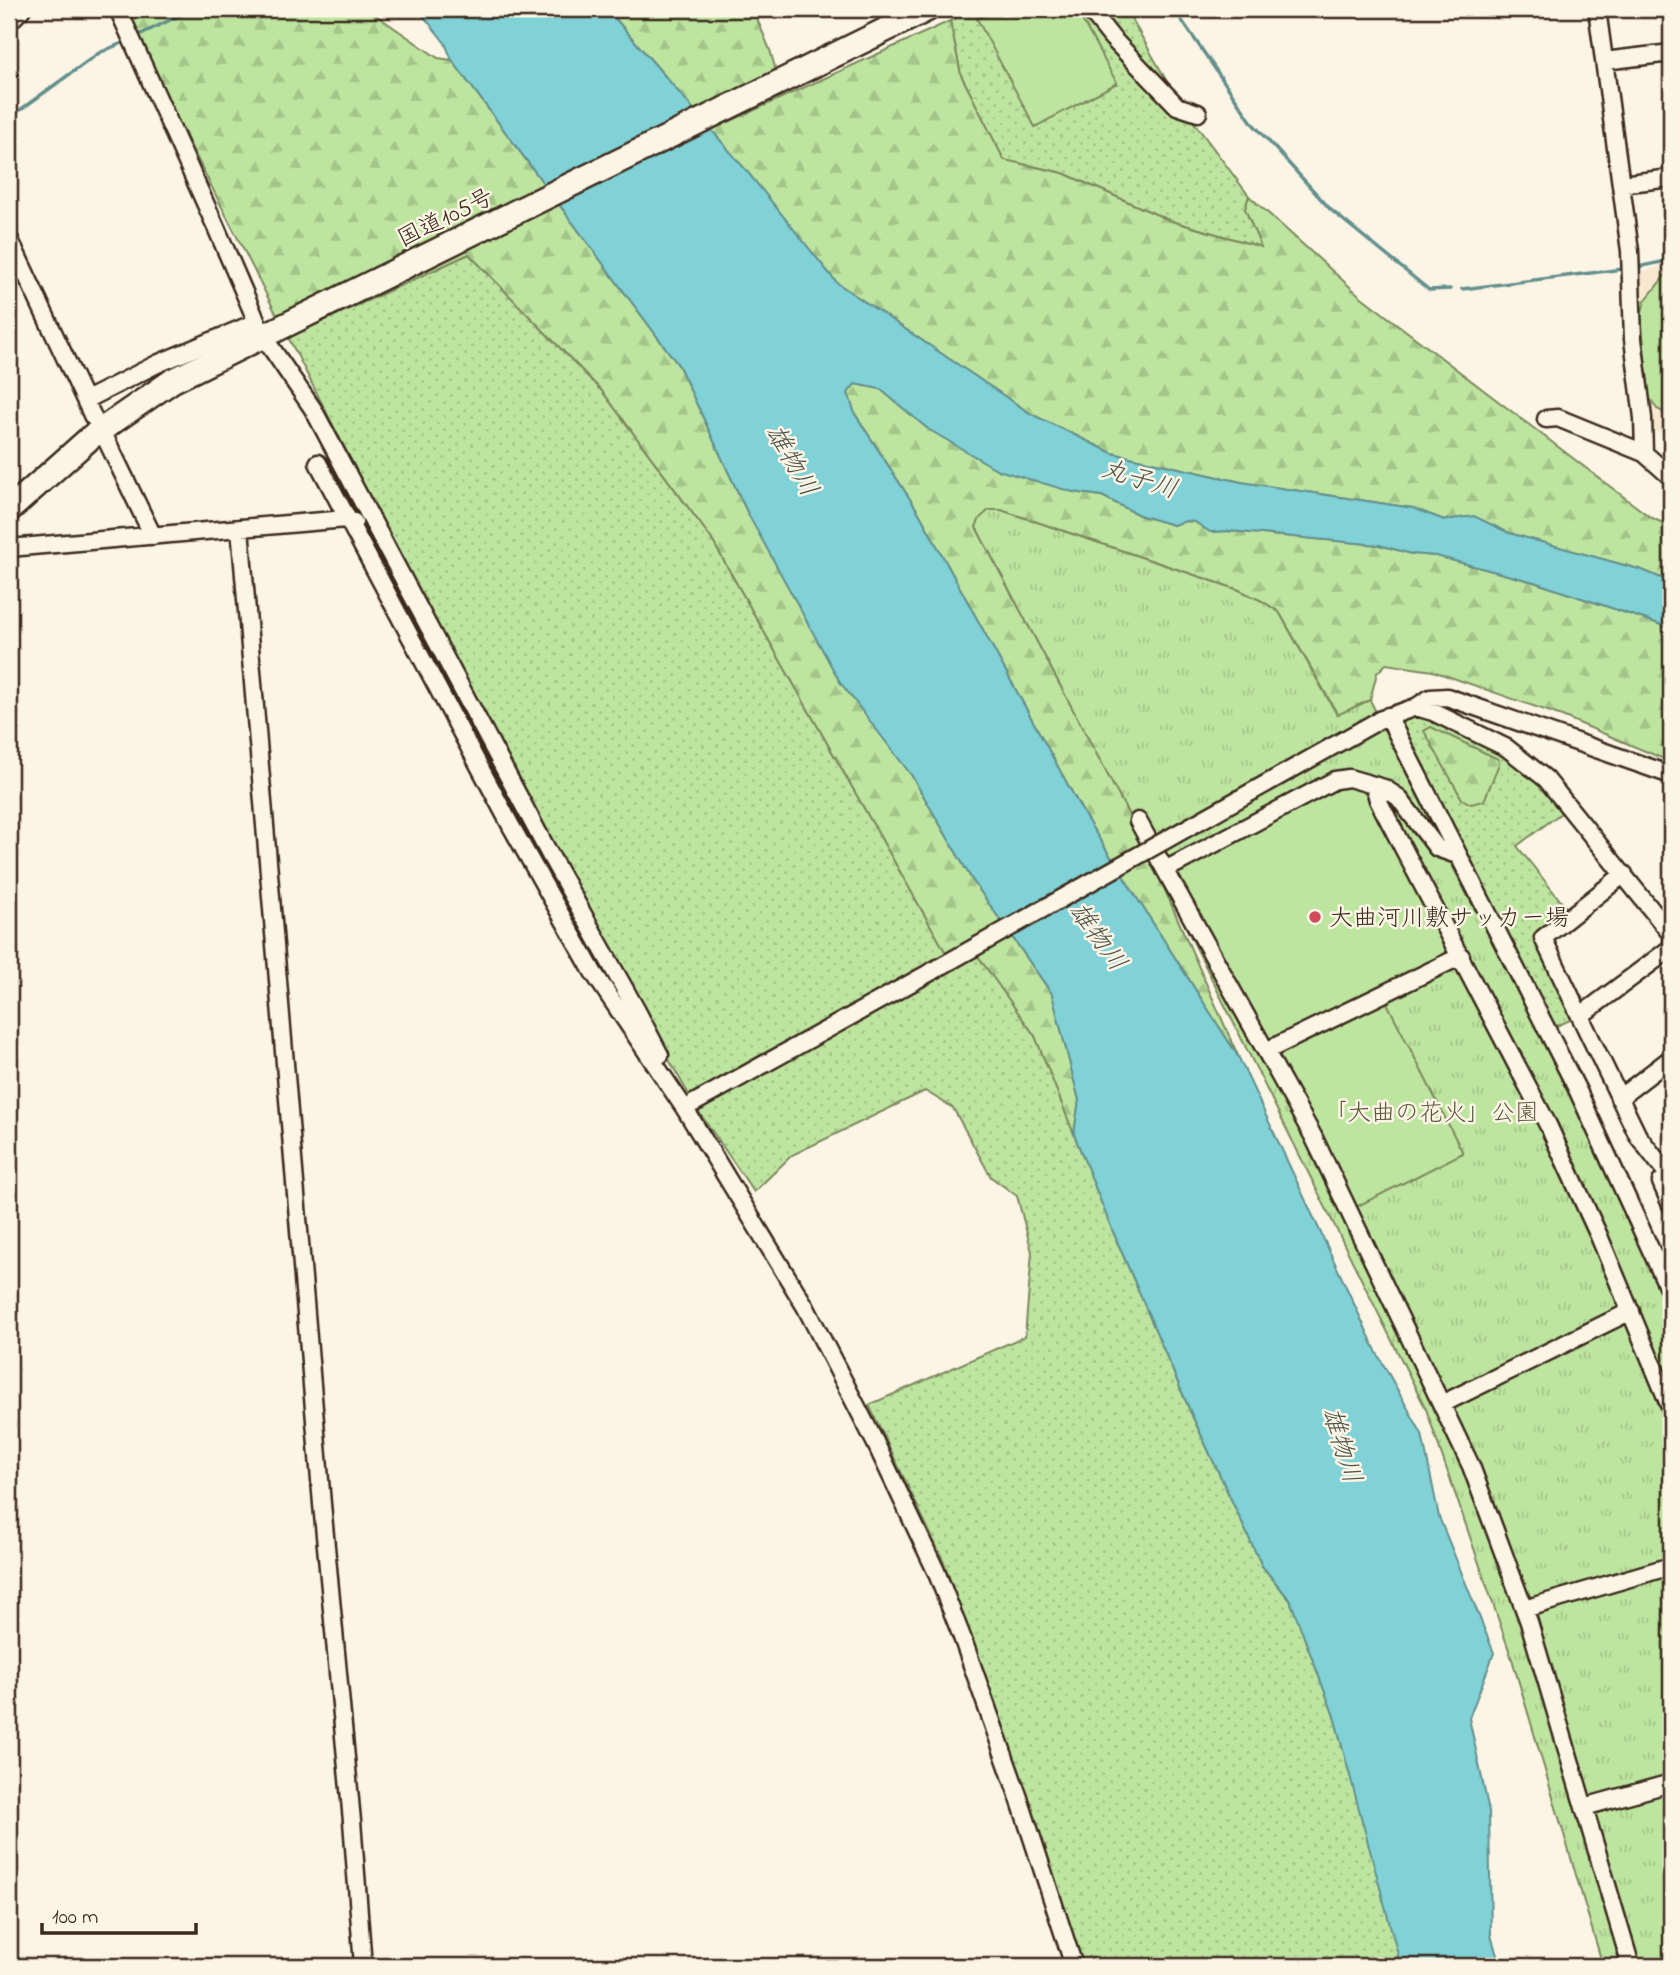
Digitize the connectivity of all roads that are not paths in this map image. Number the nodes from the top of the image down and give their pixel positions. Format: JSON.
{"nodes":[{"id":1,"x":22,"y":9,"type":"edge"},
{"id":2,"x":108,"y":9,"type":"edge"},
{"id":3,"x":118,"y":9,"type":"edge"},
{"id":4,"x":928,"y":9,"type":"edge"},
{"id":5,"x":1089,"y":9,"type":"edge"},
{"id":6,"x":1597,"y":9,"type":"edge"},
{"id":7,"x":9,"y":22,"type":"edge"},
{"id":8,"x":124,"y":24,"type":"junction"},
{"id":9,"x":1671,"y":53,"type":"edge"},
{"id":10,"x":1604,"y":61,"type":"junction"},
{"id":11,"x":1198,"y":113,"type":"dead end"},
{"id":12,"x":1671,"y":178,"type":"edge"},
{"id":13,"x":1621,"y":184,"type":"junction"},
{"id":14,"x":9,"y":238,"type":"edge"},
{"id":15,"x":260,"y":329,"type":"junction"},
{"id":16,"x":86,"y":400,"type":"junction"},
{"id":17,"x":93,"y":417,"type":"dead end"},
{"id":18,"x":1546,"y":419,"type":"dead end"},
{"id":19,"x":105,"y":437,"type":"dead end"},
{"id":20,"x":1644,"y":453,"type":"junction"},
{"id":21,"x":318,"y":463,"type":"dead end"},
{"id":22,"x":1671,"y":477,"type":"edge"},
{"id":23,"x":9,"y":510,"type":"edge"},
{"id":24,"x":346,"y":519,"type":"junction"},
{"id":25,"x":240,"y":528,"type":"junction"},
{"id":26,"x":153,"y":536,"type":"junction"},
{"id":27,"x":9,"y":548,"type":"edge"},
{"id":28,"x":389,"y":553,"type":"junction"},
{"id":29,"x":1416,"y":707,"type":"junction"},
{"id":30,"x":1381,"y":720,"type":"junction"},
{"id":31,"x":1671,"y":775,"type":"edge"},
{"id":32,"x":1374,"y":785,"type":"junction"},
{"id":33,"x":1138,"y":821,"type":"dead end"},
{"id":34,"x":1457,"y":855,"type":"junction"},
{"id":35,"x":1165,"y":870,"type":"junction"},
{"id":36,"x":1623,"y":874,"type":"junction"},
{"id":37,"x":1671,"y":934,"type":"edge"},
{"id":38,"x":1671,"y":948,"type":"edge"},
{"id":39,"x":1461,"y":956,"type":"junction"},
{"id":40,"x":1580,"y":1016,"type":"junction"},
{"id":41,"x":1266,"y":1051,"type":"junction"},
{"id":42,"x":1671,"y":1058,"type":"edge"},
{"id":43,"x":664,"y":1076,"type":"junction"},
{"id":44,"x":1619,"y":1098,"type":"junction"},
{"id":45,"x":689,"y":1106,"type":"junction"},
{"id":46,"x":1670,"y":1175,"type":"edge"},
{"id":47,"x":1671,"y":1205,"type":"edge"},
{"id":48,"x":1671,"y":1294,"type":"edge"},
{"id":49,"x":1631,"y":1311,"type":"junction"},
{"id":50,"x":1442,"y":1404,"type":"junction"},
{"id":51,"x":1671,"y":1409,"type":"edge"},
{"id":52,"x":1671,"y":1566,"type":"edge"},
{"id":53,"x":1524,"y":1609,"type":"junction"},
{"id":54,"x":1671,"y":1783,"type":"edge"},
{"id":55,"x":1584,"y":1807,"type":"junction"},
{"id":56,"x":363,"y":1966,"type":"edge"},
{"id":57,"x":1074,"y":1966,"type":"edge"},
{"id":58,"x":1631,"y":1966,"type":"edge"}],
"edges":[{"from":1,"to":7,"type":"street"},
{"from":2,"to":8,"type":"street"},
{"from":3,"to":8,"type":"street"},
{"from":4,"to":15,"type":"highway","name":"国道105号"},
{"from":5,"to":11,"type":"street"},
{"from":6,"to":10,"type":"street"},
{"from":8,"to":15,"type":"street"},
{"from":9,"to":10,"type":"street"},
{"from":10,"to":13,"type":"street"},
{"from":12,"to":13,"type":"street"},
{"from":13,"to":20,"type":"street"},
{"from":14,"to":16,"type":"street"},
{"from":15,"to":16,"type":"street"},
{"from":15,"to":23,"type":"highway","name":"国道105号"},
{"from":15,"to":28,"type":"street"},
{"from":16,"to":17,"type":"street"},
{"from":18,"to":20,"type":"street"},
{"from":19,"to":26,"type":"street"},
{"from":20,"to":22,"type":"street"},
{"from":21,"to":24,"type":"street"},
{"from":24,"to":25,"type":"street"},
{"from":24,"to":28,"type":"street"},
{"from":24,"to":43,"type":"street"},
{"from":25,"to":26,"type":"street"},
{"from":25,"to":56,"type":"street"},
{"from":26,"to":27,"type":"street"},
{"from":28,"to":43,"type":"street"},
{"from":29,"to":30,"type":"street"},
{"from":29,"to":31,"type":"street"},
{"from":29,"to":36,"type":"street"},
{"from":30,"to":34,"type":"street"},
{"from":30,"to":45,"type":"street","bridge":true},
{"from":32,"to":34,"type":"street"},
{"from":32,"to":35,"type":"street"},
{"from":32,"to":39,"type":"street"},
{"from":33,"to":35,"type":"street"},
{"from":34,"to":48,"type":"street"},
{"from":35,"to":41,"type":"street"},
{"from":36,"to":37,"type":"street"},
{"from":36,"to":40,"type":"street"},
{"from":38,"to":40,"type":"street"},
{"from":39,"to":41,"type":"street"},
{"from":39,"to":49,"type":"street"},
{"from":40,"to":44,"type":"street"},
{"from":41,"to":50,"type":"street"},
{"from":42,"to":44,"type":"street"},
{"from":43,"to":45,"type":"street"},
{"from":44,"to":46,"type":"street"},
{"from":45,"to":57,"type":"street"},
{"from":46,"to":47,"type":"street"},
{"from":49,"to":50,"type":"street"},
{"from":49,"to":51,"type":"street"},
{"from":50,"to":53,"type":"street"},
{"from":52,"to":53,"type":"street"},
{"from":53,"to":55,"type":"street"},
{"from":54,"to":55,"type":"street"},
{"from":55,"to":58,"type":"street"}]}
